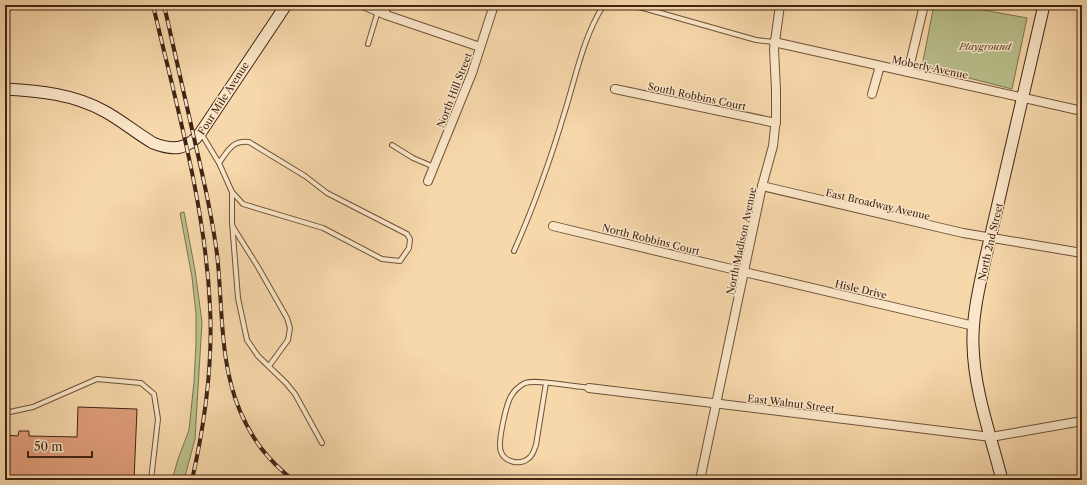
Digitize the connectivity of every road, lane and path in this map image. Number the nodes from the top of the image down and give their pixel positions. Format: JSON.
{"nodes":[{"id":1,"x":286,"y":5,"type":"edge"},
{"id":2,"x":363,"y":5,"type":"edge"},
{"id":3,"x":389,"y":5,"type":"edge"},
{"id":4,"x":494,"y":5,"type":"edge"},
{"id":5,"x":612,"y":5,"type":"edge"},
{"id":6,"x":626,"y":5,"type":"edge"},
{"id":7,"x":780,"y":5,"type":"edge"},
{"id":8,"x":924,"y":5,"type":"edge"},
{"id":9,"x":1044,"y":5,"type":"edge"},
{"id":10,"x":378,"y":11,"type":"junction"},
{"id":11,"x":386,"y":15,"type":"junction"},
{"id":12,"x":774,"y":42,"type":"junction"},
{"id":13,"x":368,"y":44,"type":"dead end"},
{"id":14,"x":480,"y":47,"type":"junction"},
{"id":15,"x":880,"y":66,"type":"junction"},
{"id":16,"x":908,"y":72,"type":"junction"},
{"id":17,"x":5,"y":89,"type":"edge"},
{"id":18,"x":615,"y":89,"type":"dead end"},
{"id":19,"x":872,"y":94,"type":"dead end"},
{"id":20,"x":1023,"y":97,"type":"junction"},
{"id":21,"x":1082,"y":111,"type":"edge"},
{"id":22,"x":776,"y":123,"type":"junction"},
{"id":23,"x":201,"y":132,"type":"junction"},
{"id":24,"x":392,"y":145,"type":"dead end"},
{"id":25,"x":219,"y":163,"type":"junction"},
{"id":26,"x":434,"y":167,"type":"junction"},
{"id":27,"x":428,"y":181,"type":"dead end"},
{"id":28,"x":762,"y":186,"type":"junction"},
{"id":29,"x":232,"y":192,"type":"junction"},
{"id":30,"x":232,"y":225,"type":"junction"},
{"id":31,"x":552,"y":226,"type":"dead end"},
{"id":32,"x":990,"y":238,"type":"junction"},
{"id":33,"x":514,"y":251,"type":"dead end"},
{"id":34,"x":1082,"y":253,"type":"edge"},
{"id":35,"x":744,"y":272,"type":"junction"},
{"id":36,"x":974,"y":326,"type":"junction"},
{"id":37,"x":269,"y":366,"type":"junction"},
{"id":38,"x":546,"y":383,"type":"junction"},
{"id":39,"x":589,"y":388,"type":"joint"},
{"id":40,"x":716,"y":404,"type":"junction"},
{"id":41,"x":5,"y":413,"type":"edge"},
{"id":42,"x":1082,"y":421,"type":"edge"},
{"id":43,"x":991,"y":437,"type":"junction"},
{"id":44,"x":322,"y":443,"type":"dead end"},
{"id":45,"x":152,"y":480,"type":"edge"},
{"id":46,"x":700,"y":480,"type":"edge"},
{"id":47,"x":1002,"y":480,"type":"edge"}],
"edges":[{"from":1,"to":23,"type":"main road","name":"Four Mile Avenue"},
{"from":2,"to":10,"type":"street"},
{"from":3,"to":11,"type":"lane"},
{"from":4,"to":14,"type":"street","name":"North Hill Street"},
{"from":5,"to":33,"type":"lane"},
{"from":6,"to":12,"type":"lane"},
{"from":7,"to":12,"type":"street","name":"North Madison Avenue"},
{"from":8,"to":16,"type":"street"},
{"from":9,"to":20,"type":"main road","name":"North 2nd Street"},
{"from":10,"to":11,"type":"street"},
{"from":10,"to":13,"type":"lane"},
{"from":11,"to":14,"type":"street"},
{"from":12,"to":15,"type":"street","name":"Moberly Avenue"},
{"from":12,"to":22,"type":"street","name":"North Madison Avenue"},
{"from":14,"to":26,"type":"street","name":"North Hill Street"},
{"from":15,"to":16,"type":"street","name":"Moberly Avenue"},
{"from":15,"to":19,"type":"street"},
{"from":16,"to":20,"type":"street","name":"Moberly Avenue"},
{"from":17,"to":23,"type":"main road","name":"Four Mile Avenue"},
{"from":18,"to":22,"type":"street","name":"South Robbins Court"},
{"from":20,"to":21,"type":"street","name":"Moberly Avenue"},
{"from":20,"to":32,"type":"main road","name":"North 2nd Street"},
{"from":22,"to":28,"type":"street","name":"North Madison Avenue"},
{"from":23,"to":25,"type":"lane"},
{"from":24,"to":26,"type":"lane"},
{"from":25,"to":29,"type":"lane"},
{"from":25,"to":29,"type":"lane"},
{"from":26,"to":27,"type":"street","name":"North Hill Street"},
{"from":28,"to":32,"type":"street","name":"East Broadway Avenue"},
{"from":28,"to":35,"type":"street","name":"North Madison Avenue"},
{"from":29,"to":30,"type":"lane"},
{"from":30,"to":37,"type":"lane"},
{"from":30,"to":37,"type":"lane"},
{"from":31,"to":35,"type":"street","name":"North Robbins Court"},
{"from":32,"to":34,"type":"street","name":"East Broadway Avenue"},
{"from":32,"to":36,"type":"main road","name":"North 2nd Street"},
{"from":35,"to":36,"type":"street","name":"Hisle Drive"},
{"from":35,"to":40,"type":"street","name":"North Madison Avenue"},
{"from":36,"to":43,"type":"main road","name":"North 2nd Street"},
{"from":37,"to":44,"type":"lane"},
{"from":38,"to":38,"type":"lane"},
{"from":38,"to":39,"type":"lane"},
{"from":39,"to":40,"type":"street","name":"East Walnut Street"},
{"from":40,"to":43,"type":"street","name":"East Walnut Street"},
{"from":40,"to":46,"type":"street","name":"North Madison Avenue"},
{"from":41,"to":45,"type":"lane"},
{"from":42,"to":43,"type":"street","name":"East Walnut Street"},
{"from":43,"to":47,"type":"main road","name":"North 2nd Street"}]}
